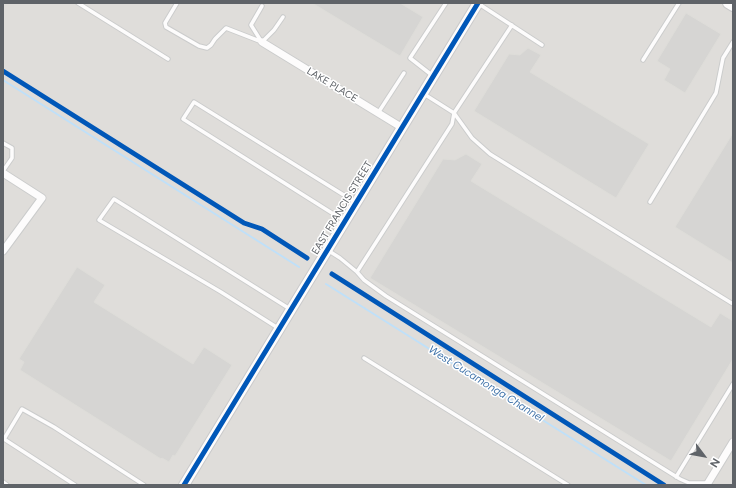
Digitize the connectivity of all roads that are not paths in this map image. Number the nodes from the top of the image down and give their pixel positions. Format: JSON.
{"nodes":[{"id":1,"x":78,"y":3,"type":"edge"},
{"id":2,"x":177,"y":3,"type":"edge"},
{"id":3,"x":446,"y":3,"type":"edge"},
{"id":4,"x":477,"y":3,"type":"edge"},
{"id":5,"x":679,"y":3,"type":"edge"},
{"id":6,"x":728,"y":3,"type":"edge"},
{"id":7,"x":262,"y":6,"type":"dead end"},
{"id":8,"x":733,"y":6,"type":"edge"},
{"id":9,"x":283,"y":17,"type":"dead end"},
{"id":10,"x":512,"y":25,"type":"junction"},
{"id":11,"x":262,"y":42,"type":"junction"},
{"id":12,"x":733,"y":42,"type":"edge"},
{"id":13,"x":542,"y":45,"type":"dead end"},
{"id":14,"x":168,"y":59,"type":"dead end"},
{"id":15,"x":643,"y":60,"type":"dead end"},
{"id":16,"x":404,"y":73,"type":"dead end"},
{"id":17,"x":433,"y":76,"type":"junction"},
{"id":18,"x":423,"y":93,"type":"junction"},
{"id":19,"x":378,"y":113,"type":"junction"},
{"id":20,"x":454,"y":113,"type":"junction"},
{"id":21,"x":402,"y":127,"type":"junction"},
{"id":22,"x":3,"y":142,"type":"edge"},
{"id":23,"x":3,"y":172,"type":"edge"},
{"id":24,"x":356,"y":202,"type":"junction"},
{"id":25,"x":650,"y":202,"type":"dead end"},
{"id":26,"x":345,"y":221,"type":"junction"},
{"id":27,"x":327,"y":250,"type":"junction"},
{"id":28,"x":3,"y":251,"type":"edge"},
{"id":29,"x":357,"y":272,"type":"junction"},
{"id":30,"x":733,"y":304,"type":"edge"},
{"id":31,"x":290,"y":310,"type":"junction"},
{"id":32,"x":279,"y":329,"type":"junction"},
{"id":33,"x":364,"y":358,"type":"dead end"},
{"id":34,"x":733,"y":384,"type":"edge"},
{"id":35,"x":4,"y":440,"type":"edge"},
{"id":36,"x":733,"y":442,"type":"edge"},
{"id":37,"x":676,"y":477,"type":"junction"},
{"id":38,"x":3,"y":482,"type":"edge"},
{"id":39,"x":708,"y":484,"type":"edge"},
{"id":40,"x":8,"y":485,"type":"edge"},
{"id":41,"x":75,"y":485,"type":"edge"},
{"id":42,"x":144,"y":485,"type":"edge"},
{"id":43,"x":184,"y":485,"type":"edge"},
{"id":44,"x":568,"y":485,"type":"edge"}],
"edges":[{"from":1,"to":14,"type":"lane"},
{"from":2,"to":11,"type":"lane"},
{"from":3,"to":17,"type":"lane"},
{"from":4,"to":10,"type":"lane"},
{"from":4,"to":17,"type":"street","name":"EAST FRANCIS STREET"},
{"from":5,"to":15,"type":"lane"},
{"from":6,"to":8,"type":"street"},
{"from":7,"to":11,"type":"lane"},
{"from":9,"to":11,"type":"lane"},
{"from":10,"to":13,"type":"lane"},
{"from":10,"to":20,"type":"lane"},
{"from":11,"to":19,"type":"street","name":"LAKE PLACE"},
{"from":12,"to":25,"type":"lane"},
{"from":16,"to":19,"type":"lane"},
{"from":17,"to":18,"type":"street","name":"EAST FRANCIS STREET"},
{"from":18,"to":20,"type":"lane"},
{"from":18,"to":21,"type":"street","name":"EAST FRANCIS STREET"},
{"from":19,"to":21,"type":"street","name":"LAKE PLACE"},
{"from":20,"to":29,"type":"lane"},
{"from":20,"to":30,"type":"lane"},
{"from":21,"to":24,"type":"street","name":"EAST FRANCIS STREET"},
{"from":22,"to":23,"type":"lane"},
{"from":23,"to":28,"type":"street"},
{"from":24,"to":26,"type":"street","name":"EAST FRANCIS STREET"},
{"from":24,"to":26,"type":"lane"},
{"from":26,"to":27,"type":"street","name":"EAST FRANCIS STREET"},
{"from":27,"to":29,"type":"lane"},
{"from":27,"to":31,"type":"street","name":"EAST FRANCIS STREET"},
{"from":29,"to":37,"type":"lane"},
{"from":31,"to":32,"type":"street","name":"EAST FRANCIS STREET"},
{"from":31,"to":32,"type":"lane"},
{"from":32,"to":43,"type":"street","name":"EAST FRANCIS STREET"},
{"from":33,"to":44,"type":"lane"},
{"from":34,"to":37,"type":"lane"},
{"from":35,"to":41,"type":"lane"},
{"from":35,"to":42,"type":"lane"},
{"from":36,"to":39,"type":"street"},
{"from":37,"to":39,"type":"lane"},
{"from":38,"to":40,"type":"lane"}]}
